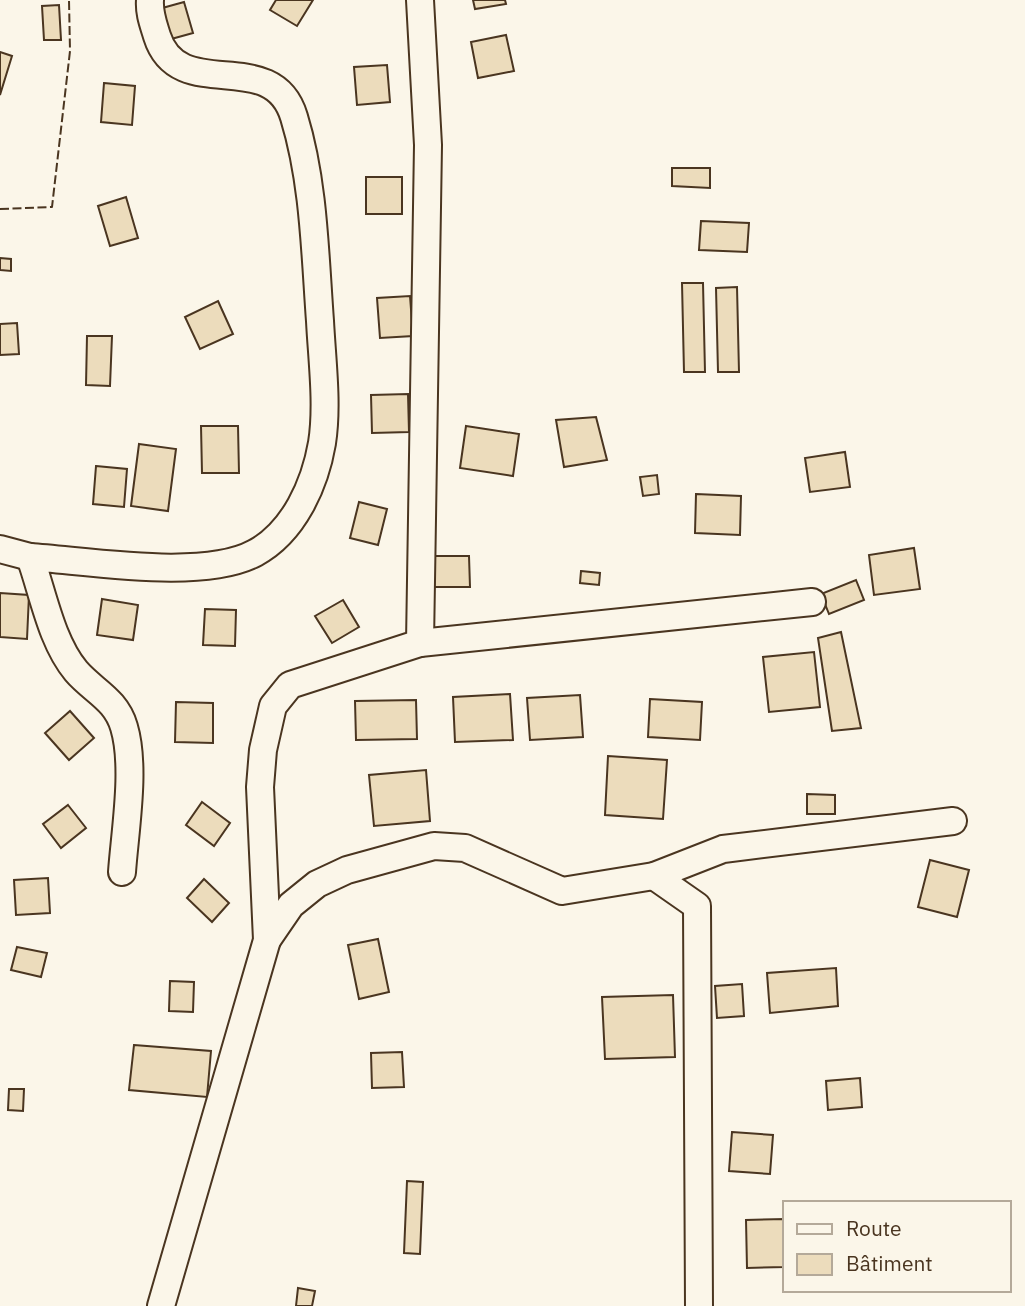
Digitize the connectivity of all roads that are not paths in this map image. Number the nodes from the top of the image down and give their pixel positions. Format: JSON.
{"nodes":[{"id":1,"x":150,"y":0,"type":"edge"},
{"id":2,"x":420,"y":0,"type":"edge"},
{"id":3,"x":0,"y":549,"type":"edge"},
{"id":4,"x":30,"y":557,"type":"junction"},
{"id":5,"x":812,"y":602,"type":"dead end"},
{"id":6,"x":420,"y":643,"type":"junction"},
{"id":7,"x":953,"y":821,"type":"dead end"},
{"id":8,"x":122,"y":872,"type":"dead end"},
{"id":9,"x":654,"y":876,"type":"junction"},
{"id":10,"x":267,"y":940,"type":"junction"},
{"id":11,"x":161,"y":1306,"type":"edge"},
{"id":12,"x":699,"y":1306,"type":"edge"}],
"edges":[{"from":1,"to":4,"type":"street"},
{"from":2,"to":6,"type":"street"},
{"from":3,"to":4,"type":"street"},
{"from":4,"to":8,"type":"street"},
{"from":5,"to":6,"type":"street"},
{"from":6,"to":10,"type":"street"},
{"from":7,"to":9,"type":"street"},
{"from":9,"to":10,"type":"street"},
{"from":9,"to":12,"type":"street"},
{"from":10,"to":11,"type":"street"}]}
